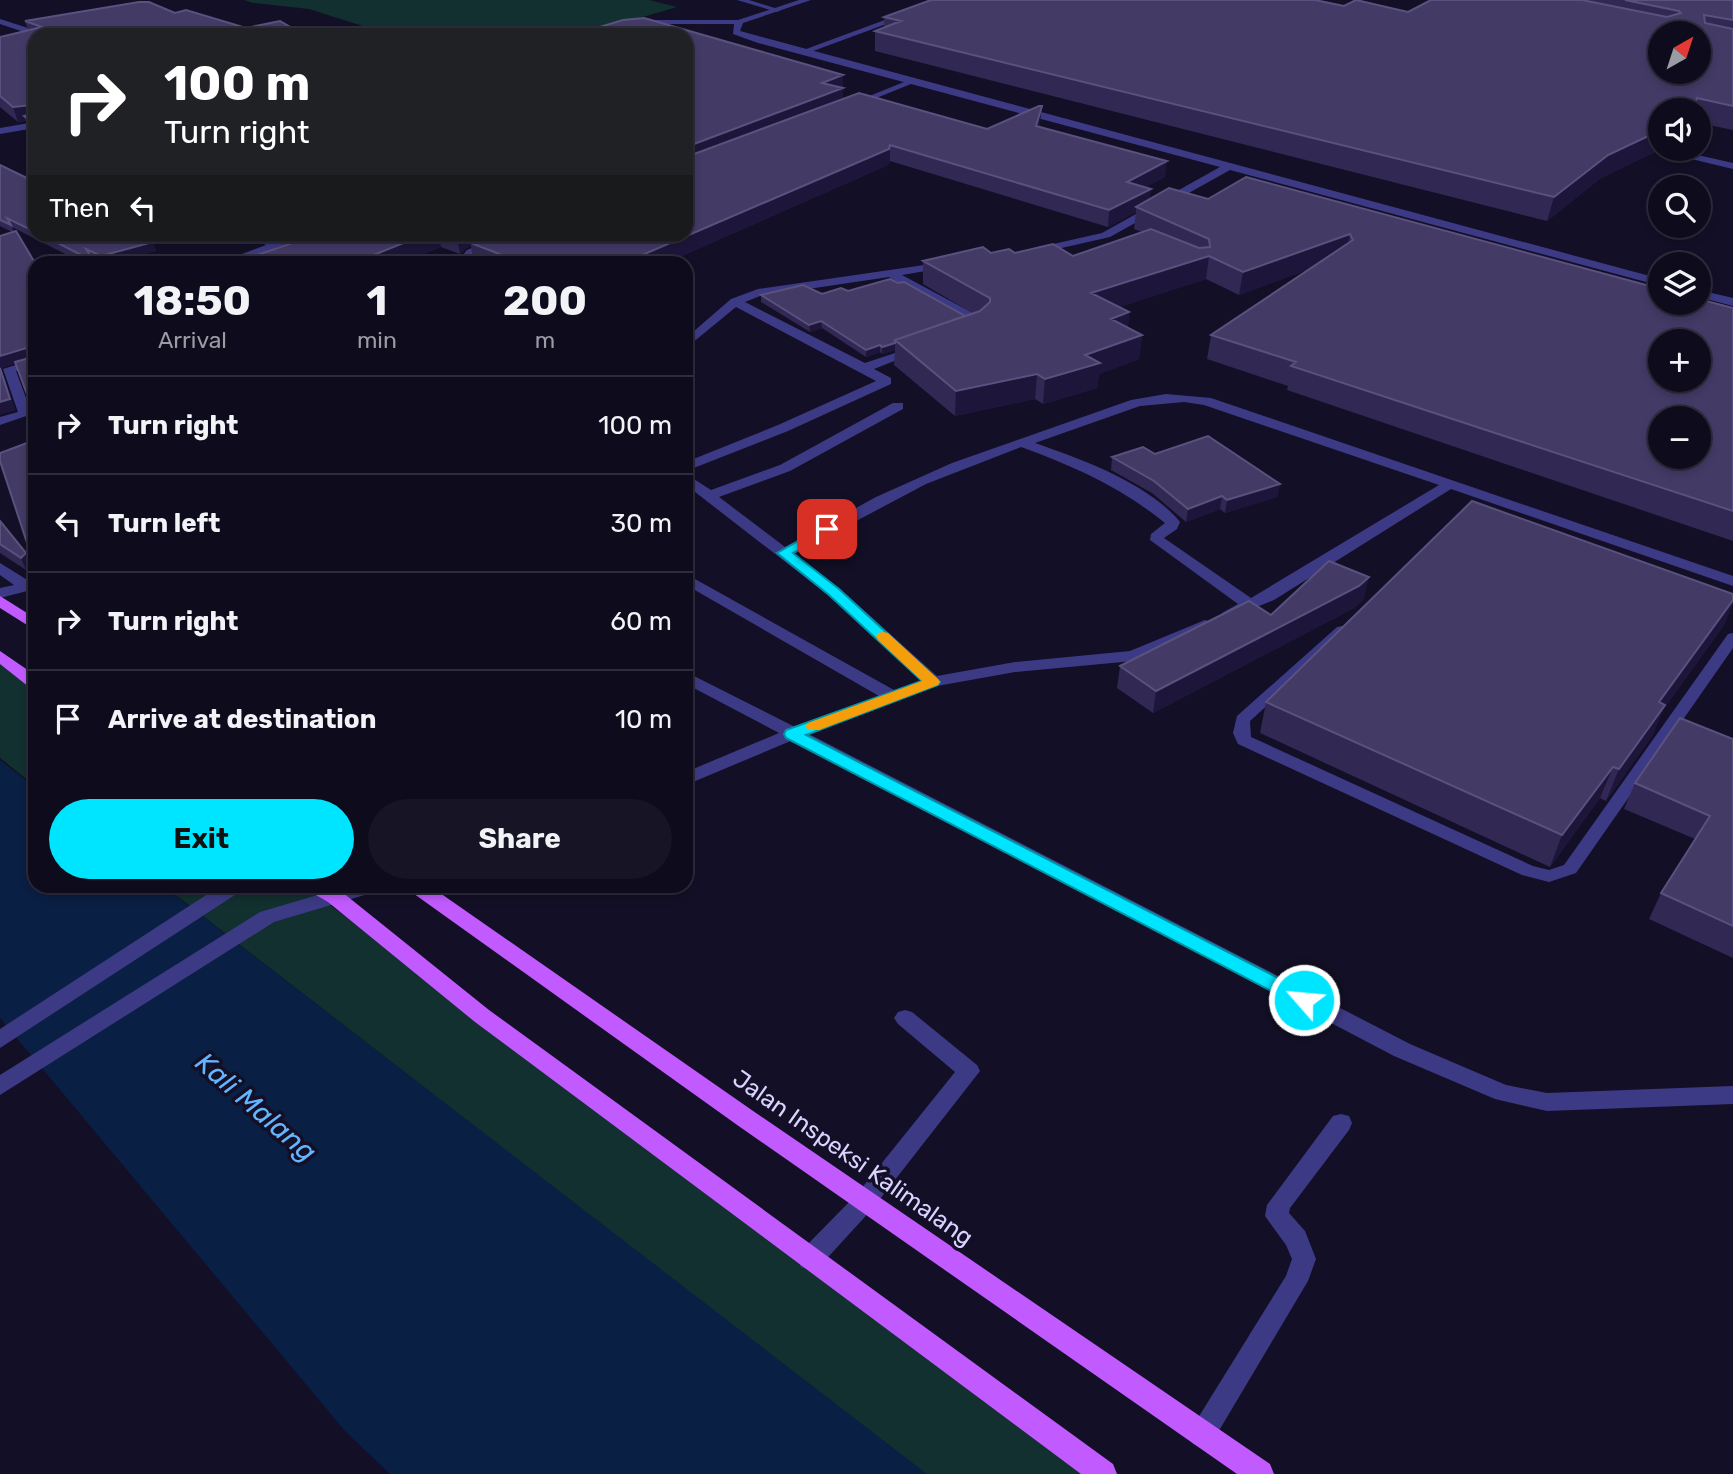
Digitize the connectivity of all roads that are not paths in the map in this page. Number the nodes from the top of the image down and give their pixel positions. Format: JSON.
{"nodes":[{"id":1,"x":741,"y":0,"type":"edge"},
{"id":2,"x":807,"y":0,"type":"edge"},
{"id":3,"x":777,"y":10,"type":"junction"},
{"id":4,"x":911,"y":14,"type":"edge"},
{"id":5,"x":0,"y":20,"type":"edge"},
{"id":6,"x":739,"y":22,"type":"junction"},
{"id":7,"x":66,"y":23,"type":"edge"},
{"id":8,"x":42,"y":28,"type":"edge"},
{"id":9,"x":627,"y":28,"type":"edge"},
{"id":10,"x":27,"y":31,"type":"edge"},
{"id":11,"x":802,"y":52,"type":"junction"},
{"id":12,"x":912,"y":82,"type":"junction"},
{"id":13,"x":863,"y":100,"type":"junction"},
{"id":14,"x":877,"y":104,"type":"edge"},
{"id":15,"x":851,"y":105,"type":"edge"},
{"id":16,"x":28,"y":126,"type":"edge"},
{"id":17,"x":0,"y":131,"type":"edge"},
{"id":18,"x":1711,"y":161,"type":"edge"},
{"id":19,"x":1733,"y":166,"type":"edge"},
{"id":20,"x":1228,"y":167,"type":"junction"},
{"id":21,"x":1120,"y":229,"type":"junction"},
{"id":22,"x":1131,"y":234,"type":"edge"},
{"id":23,"x":267,"y":242,"type":"edge"},
{"id":24,"x":286,"y":242,"type":"edge"},
{"id":25,"x":496,"y":242,"type":"edge"},
{"id":26,"x":276,"y":246,"type":"junction"},
{"id":27,"x":1028,"y":253,"type":"edge"},
{"id":28,"x":247,"y":256,"type":"edge"},
{"id":29,"x":467,"y":256,"type":"edge"},
{"id":30,"x":954,"y":264,"type":"edge"},
{"id":31,"x":892,"y":274,"type":"junction"},
{"id":32,"x":1648,"y":279,"type":"edge"},
{"id":33,"x":1711,"y":296,"type":"edge"},
{"id":34,"x":735,"y":302,"type":"junction"},
{"id":35,"x":1733,"y":302,"type":"edge"},
{"id":36,"x":963,"y":334,"type":"edge"},
{"id":37,"x":693,"y":338,"type":"edge"},
{"id":38,"x":928,"y":346,"type":"edge"},
{"id":39,"x":28,"y":365,"type":"edge"},
{"id":40,"x":864,"y":368,"type":"junction"},
{"id":41,"x":898,"y":406,"type":"dead end"},
{"id":42,"x":0,"y":421,"type":"edge"},
{"id":43,"x":1021,"y":443,"type":"junction"},
{"id":44,"x":693,"y":464,"type":"edge"},
{"id":45,"x":693,"y":483,"type":"edge"},
{"id":46,"x":1449,"y":484,"type":"junction"},
{"id":47,"x":710,"y":495,"type":"junction"},
{"id":48,"x":1490,"y":497,"type":"junction"},
{"id":49,"x":1473,"y":513,"type":"edge"},
{"id":50,"x":783,"y":553,"type":"junction"},
{"id":51,"x":0,"y":568,"type":"edge"},
{"id":52,"x":1733,"y":581,"type":"edge"},
{"id":53,"x":28,"y":583,"type":"edge"},
{"id":54,"x":693,"y":583,"type":"edge"},
{"id":55,"x":28,"y":586,"type":"edge"},
{"id":56,"x":0,"y":593,"type":"edge"},
{"id":57,"x":0,"y":601,"type":"edge"},
{"id":58,"x":1250,"y":605,"type":"junction"},
{"id":59,"x":28,"y":620,"type":"edge"},
{"id":60,"x":1353,"y":620,"type":"edge"},
{"id":61,"x":1733,"y":637,"type":"edge"},
{"id":62,"x":0,"y":656,"type":"edge"},
{"id":63,"x":28,"y":678,"type":"edge"},
{"id":64,"x":693,"y":681,"type":"edge"},
{"id":65,"x":933,"y":682,"type":"junction"},
{"id":66,"x":893,"y":697,"type":"junction"},
{"id":67,"x":792,"y":734,"type":"junction"},
{"id":68,"x":693,"y":776,"type":"edge"},
{"id":69,"x":223,"y":893,"type":"edge"},
{"id":70,"x":322,"y":893,"type":"edge"},
{"id":71,"x":328,"y":893,"type":"edge"},
{"id":72,"x":427,"y":893,"type":"edge"},
{"id":73,"x":905,"y":1018,"type":"dead end"},
{"id":74,"x":0,"y":1041,"type":"edge"},
{"id":75,"x":0,"y":1086,"type":"edge"},
{"id":76,"x":1733,"y":1095,"type":"edge"},
{"id":77,"x":1340,"y":1124,"type":"dead end"},
{"id":78,"x":865,"y":1201,"type":"junction"},
{"id":79,"x":810,"y":1259,"type":"junction"},
{"id":80,"x":1202,"y":1434,"type":"junction"},
{"id":81,"x":1103,"y":1474,"type":"edge"},
{"id":82,"x":1259,"y":1474,"type":"edge"}],
"edges":[{"from":1,"to":3,"type":"lane"},
{"from":2,"to":3,"type":"street"},
{"from":3,"to":6,"type":"street"},
{"from":4,"to":11,"type":"lane"},
{"from":5,"to":10,"type":"street"},
{"from":6,"to":9,"type":"street"},
{"from":6,"to":11,"type":"street"},
{"from":7,"to":8,"type":"street"},
{"from":11,"to":12,"type":"street"},
{"from":12,"to":13,"type":"lane"},
{"from":12,"to":20,"type":"street"},
{"from":13,"to":14,"type":"lane"},
{"from":13,"to":15,"type":"lane"},
{"from":16,"to":17,"type":"street"},
{"from":18,"to":19,"type":"lane"},
{"from":20,"to":21,"type":"street"},
{"from":20,"to":32,"type":"street"},
{"from":21,"to":22,"type":"street"},
{"from":21,"to":27,"type":"street"},
{"from":23,"to":26,"type":"lane"},
{"from":24,"to":26,"type":"lane"},
{"from":25,"to":29,"type":"lane"},
{"from":26,"to":28,"type":"lane"},
{"from":30,"to":31,"type":"street"},
{"from":31,"to":34,"type":"street"},
{"from":31,"to":36,"type":"street"},
{"from":33,"to":35,"type":"street"},
{"from":34,"to":37,"type":"street"},
{"from":34,"to":40,"type":"street"},
{"from":38,"to":40,"type":"street"},
{"from":39,"to":42,"type":"street"},
{"from":40,"to":44,"type":"street"},
{"from":41,"to":47,"type":"street"},
{"from":43,"to":46,"type":"street"},
{"from":43,"to":50,"type":"street"},
{"from":43,"to":58,"type":"street"},
{"from":45,"to":47,"type":"street"},
{"from":46,"to":48,"type":"street"},
{"from":46,"to":58,"type":"street"},
{"from":47,"to":50,"type":"street"},
{"from":48,"to":49,"type":"lane"},
{"from":48,"to":52,"type":"street"},
{"from":50,"to":65,"type":"street"},
{"from":51,"to":53,"type":"street"},
{"from":54,"to":66,"type":"street"},
{"from":55,"to":56,"type":"street"},
{"from":57,"to":59,"type":"main road"},
{"from":58,"to":65,"type":"street"},
{"from":60,"to":61,"type":"lane"},
{"from":62,"to":63,"type":"main road"},
{"from":64,"to":67,"type":"street"},
{"from":65,"to":66,"type":"street"},
{"from":66,"to":67,"type":"street"},
{"from":67,"to":68,"type":"street"},
{"from":67,"to":76,"type":"street"},
{"from":69,"to":74,"type":"street"},
{"from":70,"to":75,"type":"street"},
{"from":71,"to":79,"type":"main road"},
{"from":72,"to":78,"type":"main road","name":"Jalan Inspeksi Kalimalang"},
{"from":73,"to":78,"type":"street"},
{"from":77,"to":80,"type":"street"},
{"from":78,"to":79,"type":"street"},
{"from":78,"to":80,"type":"main road","name":"Jalan Inspeksi Kalimalang"},
{"from":79,"to":81,"type":"main road"},
{"from":80,"to":82,"type":"main road","name":"Jalan Inspeksi Kalimalang"}]}
